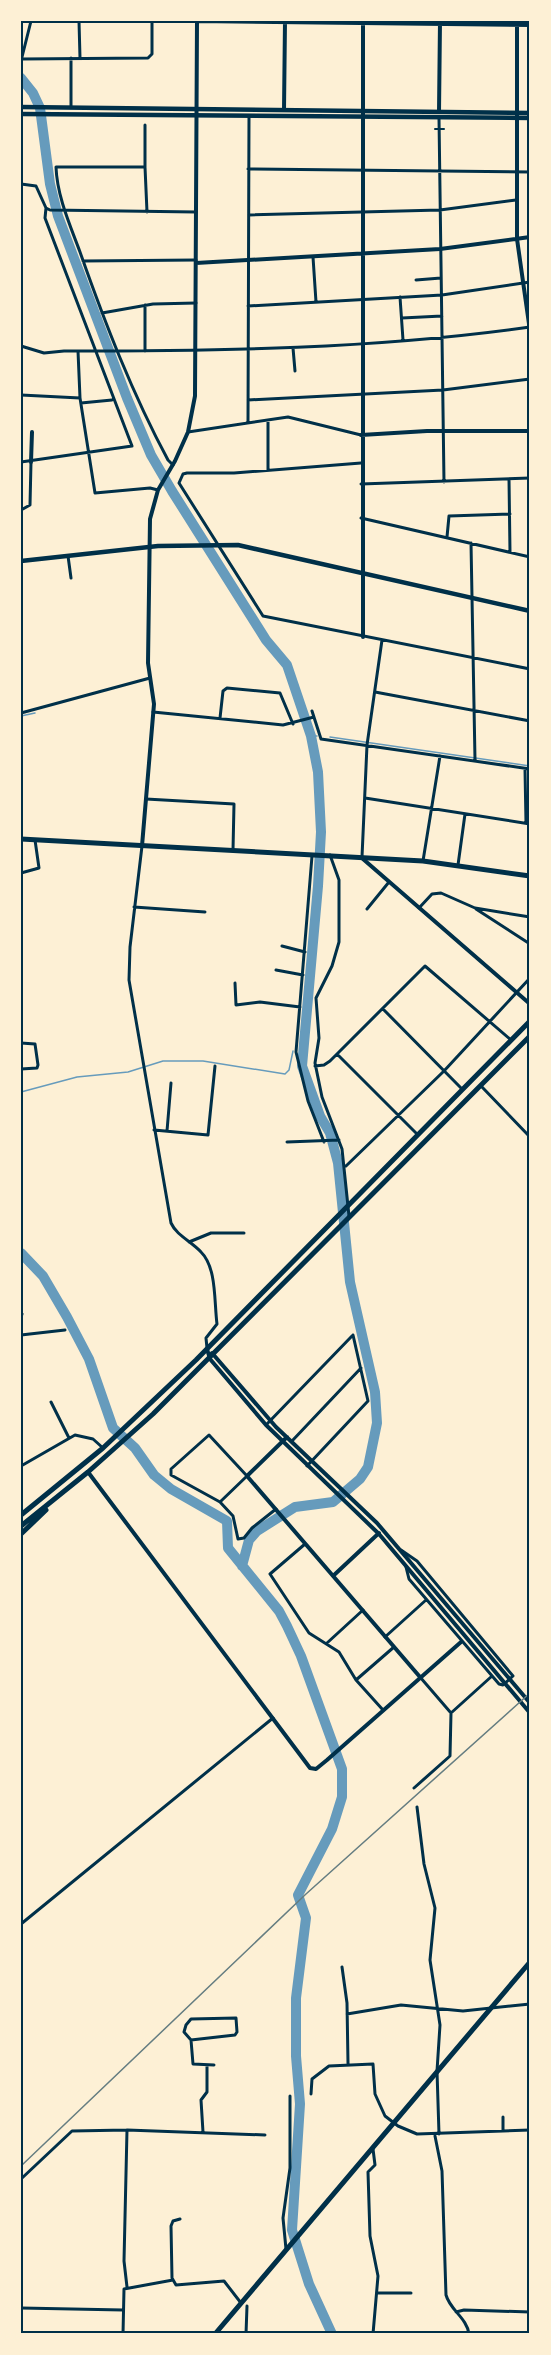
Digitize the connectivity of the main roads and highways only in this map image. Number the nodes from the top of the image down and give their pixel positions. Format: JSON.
{"nodes":[{"id":1,"x":24,"y":107,"type":"edge"},
{"id":2,"x":362,"y":113,"type":"junction"},
{"id":3,"x":530,"y":113,"type":"edge"},
{"id":4,"x":21,"y":114,"type":"edge"},
{"id":5,"x":517,"y":115,"type":"junction"},
{"id":6,"x":530,"y":118,"type":"edge"},
{"id":7,"x":21,"y":561,"type":"edge"},
{"id":8,"x":530,"y":611,"type":"edge"},
{"id":9,"x":21,"y":839,"type":"edge"},
{"id":10,"x":530,"y":876,"type":"edge"},
{"id":11,"x":530,"y":1021,"type":"edge"},
{"id":12,"x":530,"y":1036,"type":"edge"},
{"id":13,"x":53,"y":1502,"type":"junction"},
{"id":14,"x":21,"y":1515,"type":"edge"},
{"id":15,"x":21,"y":1526,"type":"edge"},
{"id":16,"x":21,"y":1534,"type":"edge"},
{"id":17,"x":530,"y":1962,"type":"edge"},
{"id":18,"x":215,"y":2334,"type":"edge"}],
"edges":[{"from":1,"to":2,"type":"main road"},
{"from":2,"to":4,"type":"main road"},
{"from":2,"to":5,"type":"main road"},
{"from":3,"to":5,"type":"main road"},
{"from":5,"to":6,"type":"main road"},
{"from":7,"to":8,"type":"main road"},
{"from":9,"to":10,"type":"main road"},
{"from":11,"to":14,"type":"main road"},
{"from":12,"to":13,"type":"main road"},
{"from":13,"to":15,"type":"main road"},
{"from":13,"to":16,"type":"main road"},
{"from":17,"to":18,"type":"main road"}]}
